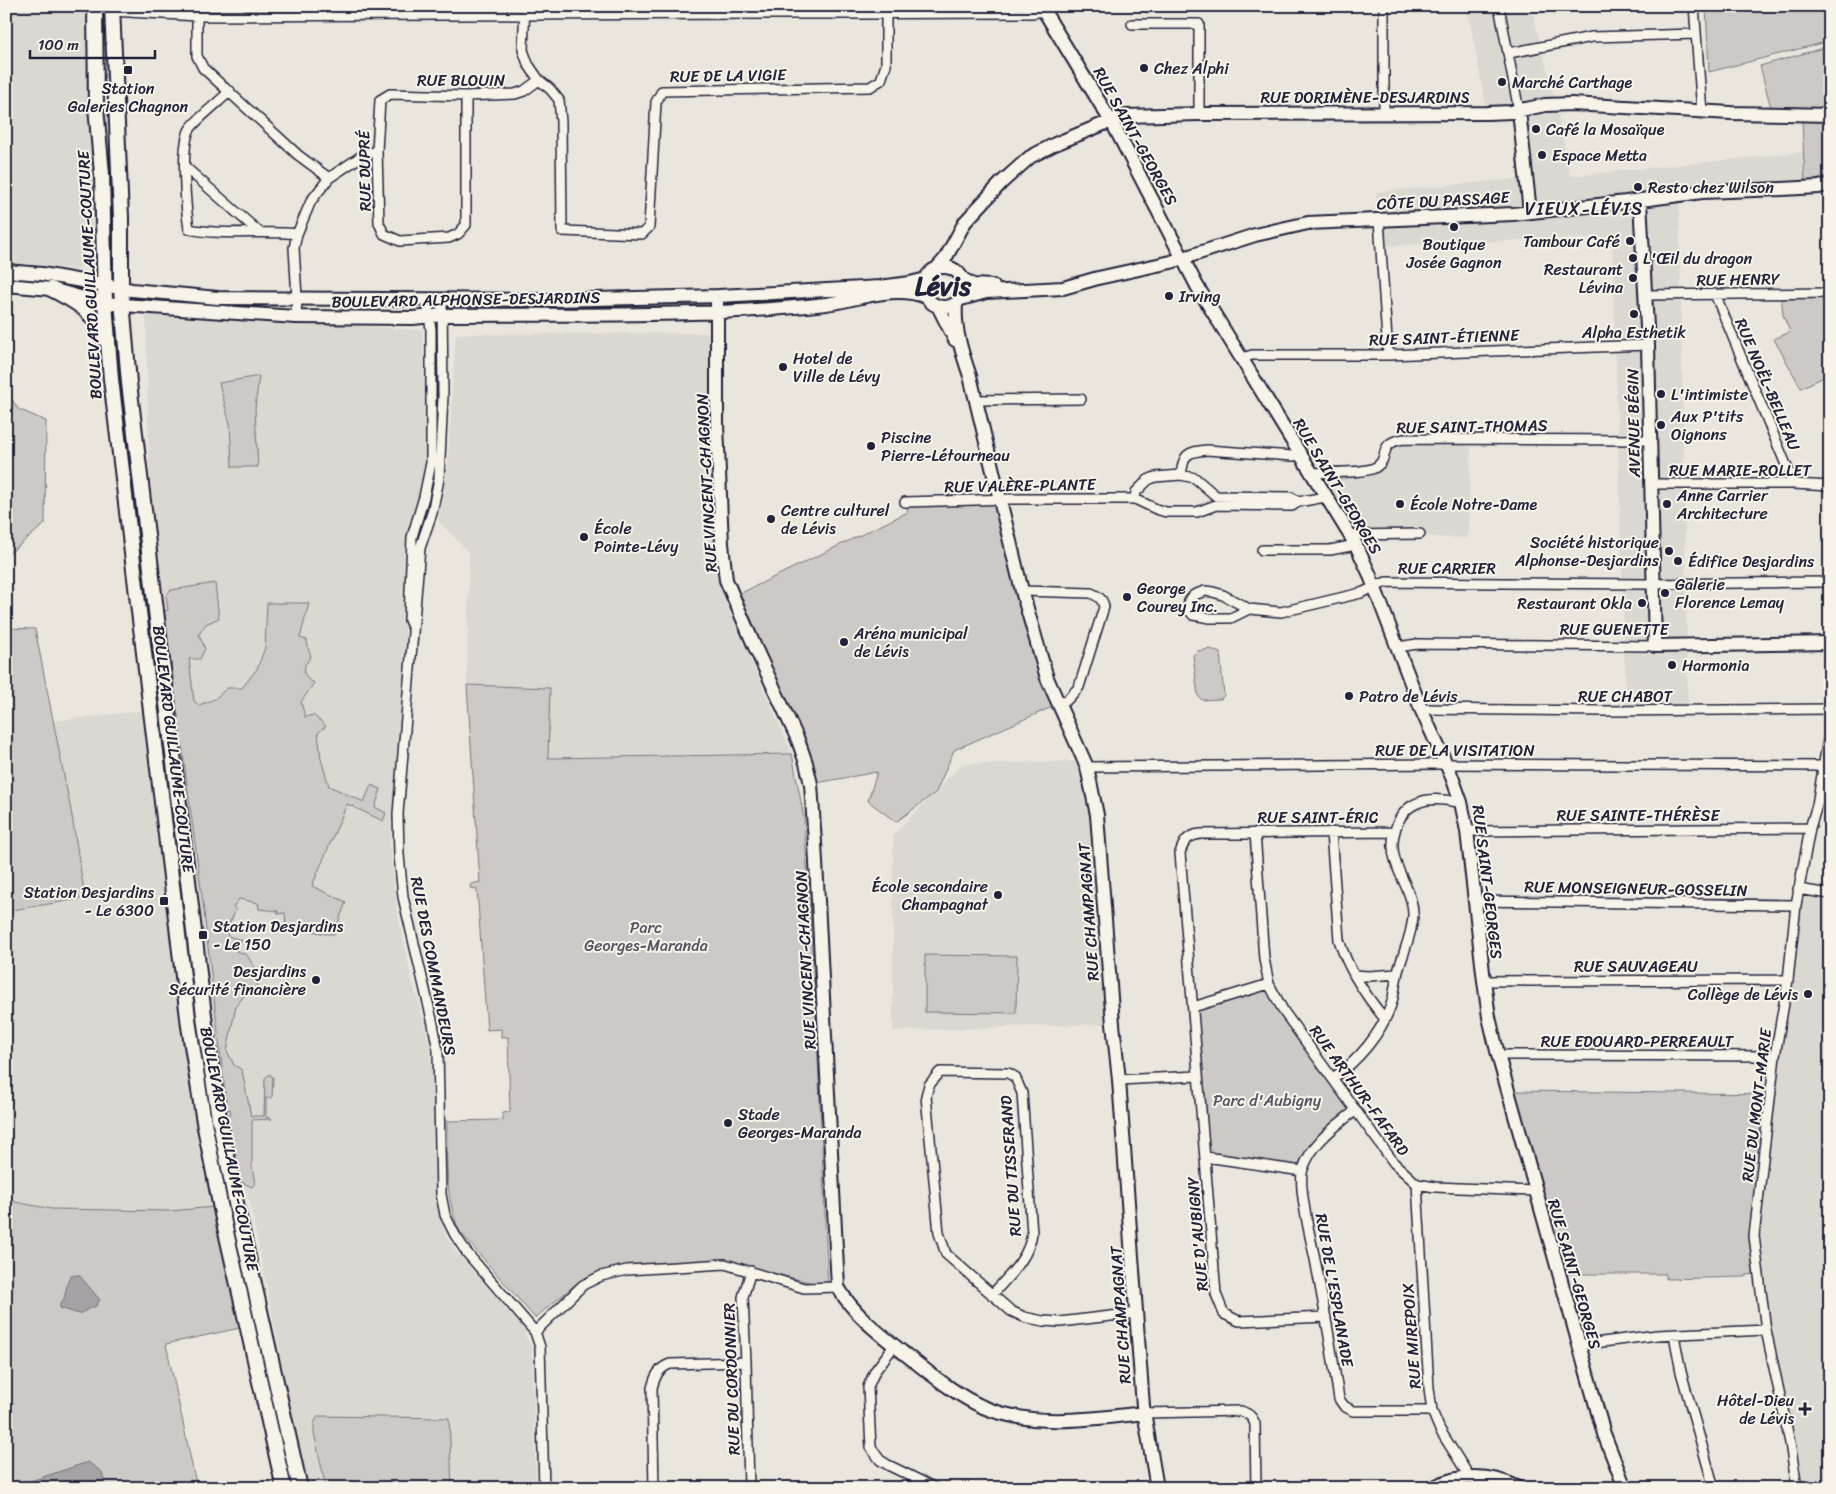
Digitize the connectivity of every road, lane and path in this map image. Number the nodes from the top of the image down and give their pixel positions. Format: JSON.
{"nodes":[{"id":1,"x":94,"y":6,"type":"edge"},
{"id":2,"x":1384,"y":6,"type":"edge"},
{"id":3,"x":1499,"y":6,"type":"edge"},
{"id":4,"x":1694,"y":6,"type":"edge"},
{"id":5,"x":112,"y":9,"type":"edge"},
{"id":6,"x":1042,"y":9,"type":"edge"},
{"id":7,"x":525,"y":11,"type":"edge"},
{"id":8,"x":886,"y":13,"type":"junction"},
{"id":9,"x":197,"y":16,"type":"junction"},
{"id":10,"x":1132,"y":24,"type":"dead end"},
{"id":11,"x":1696,"y":34,"type":"junction"},
{"id":12,"x":1509,"y":53,"type":"junction"},
{"id":13,"x":539,"y":80,"type":"junction"},
{"id":14,"x":230,"y":92,"type":"junction"},
{"id":15,"x":466,"y":96,"type":"junction"},
{"id":16,"x":380,"y":100,"type":"joint"},
{"id":17,"x":1830,"y":109,"type":"edge"},
{"id":18,"x":1519,"y":111,"type":"junction"},
{"id":19,"x":1702,"y":112,"type":"junction"},
{"id":20,"x":1384,"y":113,"type":"junction"},
{"id":21,"x":1199,"y":114,"type":"junction"},
{"id":22,"x":1824,"y":115,"type":"edge"},
{"id":23,"x":1111,"y":121,"type":"junction"},
{"id":24,"x":377,"y":150,"type":"junction"},
{"id":25,"x":185,"y":167,"type":"junction"},
{"id":26,"x":329,"y":178,"type":"junction"},
{"id":27,"x":1830,"y":184,"type":"edge"},
{"id":28,"x":1640,"y":201,"type":"junction"},
{"id":29,"x":1530,"y":212,"type":"junction"},
{"id":30,"x":1379,"y":220,"type":"junction"},
{"id":31,"x":259,"y":232,"type":"junction"},
{"id":32,"x":297,"y":234,"type":"junction"},
{"id":33,"x":1182,"y":259,"type":"junction"},
{"id":34,"x":937,"y":268,"type":"junction"},
{"id":35,"x":6,"y":271,"type":"edge"},
{"id":36,"x":1098,"y":278,"type":"junction"},
{"id":37,"x":926,"y":279,"type":"junction"},
{"id":38,"x":963,"y":279,"type":"junction"},
{"id":39,"x":6,"y":284,"type":"edge"},
{"id":40,"x":104,"y":286,"type":"junction"},
{"id":41,"x":51,"y":289,"type":"junction"},
{"id":42,"x":121,"y":289,"type":"junction"},
{"id":43,"x":1830,"y":293,"type":"edge"},
{"id":44,"x":1715,"y":294,"type":"junction"},
{"id":45,"x":1646,"y":295,"type":"junction"},
{"id":46,"x":717,"y":296,"type":"junction"},
{"id":47,"x":926,"y":297,"type":"junction"},
{"id":48,"x":297,"y":298,"type":"junction"},
{"id":49,"x":427,"y":300,"type":"junction"},
{"id":50,"x":442,"y":300,"type":"junction"},
{"id":51,"x":958,"y":301,"type":"junction"},
{"id":52,"x":105,"y":303,"type":"junction"},
{"id":53,"x":123,"y":305,"type":"junction"},
{"id":54,"x":938,"y":306,"type":"junction"},
{"id":55,"x":717,"y":313,"type":"junction"},
{"id":56,"x":442,"y":315,"type":"junction"},
{"id":57,"x":296,"y":317,"type":"junction"},
{"id":58,"x":429,"y":317,"type":"junction"},
{"id":59,"x":1648,"y":345,"type":"junction"},
{"id":60,"x":962,"y":351,"type":"junction"},
{"id":61,"x":1388,"y":355,"type":"junction"},
{"id":62,"x":1242,"y":358,"type":"junction"},
{"id":63,"x":111,"y":379,"type":"junction"},
{"id":64,"x":1081,"y":399,"type":"dead end"},
{"id":65,"x":976,"y":400,"type":"junction"},
{"id":66,"x":1650,"y":440,"type":"junction"},
{"id":67,"x":1300,"y":455,"type":"junction"},
{"id":68,"x":1310,"y":473,"type":"junction"},
{"id":69,"x":1181,"y":475,"type":"junction"},
{"id":70,"x":1650,"y":484,"type":"junction"},
{"id":71,"x":1794,"y":484,"type":"junction"},
{"id":72,"x":1830,"y":486,"type":"edge"},
{"id":73,"x":1325,"y":497,"type":"junction"},
{"id":74,"x":1001,"y":499,"type":"junction"},
{"id":75,"x":1135,"y":499,"type":"junction"},
{"id":76,"x":1216,"y":500,"type":"junction"},
{"id":77,"x":906,"y":502,"type":"dead end"},
{"id":78,"x":1420,"y":534,"type":"dead end"},
{"id":79,"x":1353,"y":540,"type":"junction"},
{"id":80,"x":1262,"y":550,"type":"dead end"},
{"id":81,"x":1830,"y":582,"type":"edge"},
{"id":82,"x":1652,"y":584,"type":"junction"},
{"id":83,"x":1374,"y":586,"type":"junction"},
{"id":84,"x":1022,"y":592,"type":"junction"},
{"id":85,"x":1249,"y":609,"type":"junction"},
{"id":86,"x":412,"y":628,"type":"junction"},
{"id":87,"x":1830,"y":643,"type":"edge"},
{"id":88,"x":1655,"y":646,"type":"junction"},
{"id":89,"x":1398,"y":647,"type":"junction"},
{"id":90,"x":1059,"y":704,"type":"junction"},
{"id":91,"x":1421,"y":709,"type":"junction"},
{"id":92,"x":1830,"y":709,"type":"edge"},
{"id":93,"x":1830,"y":726,"type":"edge"},
{"id":94,"x":1446,"y":764,"type":"junction"},
{"id":95,"x":1823,"y":766,"type":"junction"},
{"id":96,"x":1087,"y":767,"type":"junction"},
{"id":97,"x":1461,"y":802,"type":"junction"},
{"id":98,"x":1810,"y":828,"type":"junction"},
{"id":99,"x":1467,"y":831,"type":"junction"},
{"id":100,"x":1330,"y":832,"type":"junction"},
{"id":101,"x":1394,"y":832,"type":"junction"},
{"id":102,"x":1254,"y":833,"type":"junction"},
{"id":103,"x":1189,"y":836,"type":"joint"},
{"id":104,"x":1798,"y":889,"type":"junction"},
{"id":105,"x":1830,"y":894,"type":"edge"},
{"id":106,"x":1475,"y":901,"type":"junction"},
{"id":107,"x":1796,"y":905,"type":"junction"},
{"id":108,"x":1397,"y":974,"type":"junction"},
{"id":109,"x":1354,"y":975,"type":"junction"},
{"id":110,"x":1788,"y":980,"type":"junction"},
{"id":111,"x":1484,"y":981,"type":"junction"},
{"id":112,"x":1269,"y":984,"type":"junction"},
{"id":113,"x":1193,"y":1006,"type":"junction"},
{"id":114,"x":1385,"y":1019,"type":"junction"},
{"id":115,"x":1498,"y":1055,"type":"junction"},
{"id":116,"x":1775,"y":1056,"type":"junction"},
{"id":117,"x":1197,"y":1076,"type":"junction"},
{"id":118,"x":1332,"y":1078,"type":"junction"},
{"id":119,"x":1119,"y":1080,"type":"junction"},
{"id":120,"x":1356,"y":1110,"type":"junction"},
{"id":121,"x":1206,"y":1157,"type":"junction"},
{"id":122,"x":1302,"y":1171,"type":"junction"},
{"id":123,"x":1417,"y":1184,"type":"junction"},
{"id":124,"x":1535,"y":1191,"type":"junction"},
{"id":125,"x":752,"y":1271,"type":"junction"},
{"id":126,"x":838,"y":1288,"type":"junction"},
{"id":127,"x":992,"y":1295,"type":"junction"},
{"id":128,"x":1136,"y":1312,"type":"junction"},
{"id":129,"x":1326,"y":1317,"type":"junction"},
{"id":130,"x":1766,"y":1330,"type":"junction"},
{"id":131,"x":535,"y":1332,"type":"junction"},
{"id":132,"x":1674,"y":1335,"type":"junction"},
{"id":133,"x":1579,"y":1345,"type":"junction"},
{"id":134,"x":894,"y":1346,"type":"junction"},
{"id":135,"x":746,"y":1362,"type":"junction"},
{"id":136,"x":1432,"y":1411,"type":"junction"},
{"id":137,"x":1144,"y":1413,"type":"junction"},
{"id":138,"x":296,"y":1467,"type":"junction"},
{"id":139,"x":280,"y":1470,"type":"junction"},
{"id":140,"x":1469,"y":1476,"type":"junction"},
{"id":141,"x":278,"y":1488,"type":"edge"},
{"id":142,"x":284,"y":1488,"type":"edge"},
{"id":143,"x":300,"y":1488,"type":"edge"},
{"id":144,"x":305,"y":1488,"type":"edge"},
{"id":145,"x":544,"y":1488,"type":"edge"},
{"id":146,"x":654,"y":1488,"type":"edge"},
{"id":147,"x":750,"y":1488,"type":"edge"},
{"id":148,"x":935,"y":1488,"type":"edge"},
{"id":149,"x":1158,"y":1488,"type":"edge"},
{"id":150,"x":1256,"y":1488,"type":"edge"},
{"id":151,"x":1432,"y":1488,"type":"edge"},
{"id":152,"x":1519,"y":1488,"type":"edge"},
{"id":153,"x":1626,"y":1488,"type":"edge"},
{"id":154,"x":1714,"y":1488,"type":"edge"},
{"id":155,"x":1797,"y":1488,"type":"edge"}],
"edges":[{"from":1,"to":40,"type":"main road","name":"BOULEVARD GUILLAUME-COUTURE"},
{"from":2,"to":20,"type":"street"},
{"from":3,"to":12,"type":"street"},
{"from":4,"to":11,"type":"street"},
{"from":5,"to":9,"type":"street"},
{"from":5,"to":42,"type":"main road","name":"BOULEVARD GUILLAUME-COUTURE"},
{"from":6,"to":8,"type":"street"},
{"from":6,"to":23,"type":"street","name":"RUE SAINT-GEORGES"},
{"from":7,"to":8,"type":"street"},
{"from":7,"to":9,"type":"street"},
{"from":7,"to":13,"type":"street","name":"RUE DE LA VIGIE"},
{"from":8,"to":13,"type":"street","name":"RUE DE LA VIGIE"},
{"from":9,"to":14,"type":"street"},
{"from":10,"to":21,"type":"street"},
{"from":11,"to":12,"type":"street"},
{"from":11,"to":19,"type":"street"},
{"from":12,"to":18,"type":"street"},
{"from":13,"to":15,"type":"street","name":"RUE BLOUIN"},
{"from":14,"to":25,"type":"street"},
{"from":14,"to":26,"type":"street"},
{"from":15,"to":16,"type":"street","name":"RUE BLOUIN"},
{"from":15,"to":24,"type":"street","name":"RUE DUPRÉ"},
{"from":16,"to":24,"type":"street","name":"RUE DUPRÉ"},
{"from":17,"to":22,"type":"street"},
{"from":18,"to":19,"type":"street","name":"RUE DORIMÈNE-DESJARDINS"},
{"from":18,"to":20,"type":"street","name":"RUE DORIMÈNE-DESJARDINS"},
{"from":18,"to":29,"type":"street"},
{"from":19,"to":22,"type":"street","name":"RUE DORIMÈNE-DESJARDINS"},
{"from":20,"to":21,"type":"street","name":"RUE DORIMÈNE-DESJARDINS"},
{"from":21,"to":23,"type":"street","name":"RUE DORIMÈNE-DESJARDINS"},
{"from":23,"to":33,"type":"street","name":"RUE SAINT-GEORGES"},
{"from":23,"to":34,"type":"street","name":"RUE DORIMÈNE-DESJARDINS"},
{"from":24,"to":26,"type":"street"},
{"from":25,"to":31,"type":"street"},
{"from":25,"to":31,"type":"street"},
{"from":26,"to":32,"type":"street"},
{"from":27,"to":28,"type":"street","name":"CÔTE DU PASSAGE"},
{"from":28,"to":29,"type":"street","name":"CÔTE DU PASSAGE"},
{"from":28,"to":45,"type":"street","name":"AVENUE BÉGIN"},
{"from":29,"to":30,"type":"street","name":"CÔTE DU PASSAGE"},
{"from":30,"to":33,"type":"street","name":"CÔTE DU PASSAGE"},
{"from":30,"to":61,"type":"street"},
{"from":31,"to":32,"type":"street"},
{"from":32,"to":48,"type":"street"},
{"from":33,"to":36,"type":"street"},
{"from":33,"to":62,"type":"street","name":"RUE SAINT-GEORGES"},
{"from":34,"to":37,"type":"street"},
{"from":34,"to":38,"type":"street"},
{"from":35,"to":40,"type":"street","name":"BOULEVARD ALPHONSE-DESJARDINS"},
{"from":36,"to":38,"type":"street"},
{"from":36,"to":51,"type":"street"},
{"from":37,"to":46,"type":"street","name":"BOULEVARD ALPHONSE-DESJARDINS"},
{"from":37,"to":47,"type":"street"},
{"from":38,"to":51,"type":"street"},
{"from":39,"to":41,"type":"street","name":"BOULEVARD ALPHONSE-DESJARDINS"},
{"from":40,"to":42,"type":"street","name":"BOULEVARD ALPHONSE-DESJARDINS"},
{"from":40,"to":52,"type":"main road","name":"BOULEVARD GUILLAUME-COUTURE"},
{"from":41,"to":52,"type":"street","name":"BOULEVARD ALPHONSE-DESJARDINS"},
{"from":41,"to":63,"type":"main road"},
{"from":42,"to":48,"type":"street","name":"BOULEVARD ALPHONSE-DESJARDINS"},
{"from":42,"to":53,"type":"main road","name":"BOULEVARD GUILLAUME-COUTURE"},
{"from":43,"to":44,"type":"street","name":"RUE HENRY"},
{"from":44,"to":45,"type":"street","name":"RUE HENRY"},
{"from":44,"to":71,"type":"street","name":"RUE NOËL-BELLEAU"},
{"from":45,"to":59,"type":"street","name":"AVENUE BÉGIN"},
{"from":46,"to":50,"type":"street","name":"BOULEVARD ALPHONSE-DESJARDINS"},
{"from":46,"to":55,"type":"street","name":"RUE VINCENT-CHAGNON"},
{"from":47,"to":54,"type":"street"},
{"from":47,"to":55,"type":"street","name":"BOULEVARD ALPHONSE-DESJARDINS"},
{"from":48,"to":49,"type":"street","name":"BOULEVARD ALPHONSE-DESJARDINS"},
{"from":48,"to":57,"type":"street"},
{"from":49,"to":50,"type":"street","name":"BOULEVARD ALPHONSE-DESJARDINS"},
{"from":49,"to":58,"type":"street","name":"RUE DES COMMANDEURS"},
{"from":50,"to":56,"type":"street","name":"RUE DES COMMANDEURS"},
{"from":51,"to":54,"type":"street"},
{"from":51,"to":60,"type":"street","name":"RUE CHAMPAGNAT"},
{"from":52,"to":53,"type":"street","name":"BOULEVARD ALPHONSE-DESJARDINS"},
{"from":52,"to":63,"type":"main road","name":"BOULEVARD GUILLAUME-COUTURE"},
{"from":53,"to":57,"type":"street","name":"BOULEVARD ALPHONSE-DESJARDINS"},
{"from":53,"to":138,"type":"main road","name":"BOULEVARD GUILLAUME-COUTURE"},
{"from":54,"to":60,"type":"street","name":"RUE CHAMPAGNAT"},
{"from":55,"to":56,"type":"street","name":"BOULEVARD ALPHONSE-DESJARDINS"},
{"from":55,"to":126,"type":"street","name":"RUE VINCENT-CHAGNON"},
{"from":56,"to":58,"type":"street","name":"BOULEVARD ALPHONSE-DESJARDINS"},
{"from":56,"to":86,"type":"street","name":"RUE DES COMMANDEURS"},
{"from":57,"to":58,"type":"street","name":"BOULEVARD ALPHONSE-DESJARDINS"},
{"from":58,"to":86,"type":"street","name":"RUE DES COMMANDEURS"},
{"from":59,"to":61,"type":"street","name":"RUE SAINT-ÉTIENNE"},
{"from":59,"to":66,"type":"street","name":"AVENUE BÉGIN"},
{"from":60,"to":65,"type":"street","name":"RUE CHAMPAGNAT"},
{"from":61,"to":62,"type":"street","name":"RUE SAINT-ÉTIENNE"},
{"from":62,"to":67,"type":"street","name":"RUE SAINT-GEORGES"},
{"from":63,"to":139,"type":"main road","name":"BOULEVARD GUILLAUME-COUTURE"},
{"from":64,"to":65,"type":"street"},
{"from":65,"to":74,"type":"street","name":"RUE CHAMPAGNAT"},
{"from":66,"to":68,"type":"street","name":"RUE SAINT-THOMAS"},
{"from":66,"to":70,"type":"street","name":"AVENUE BÉGIN"},
{"from":67,"to":68,"type":"street","name":"RUE SAINT-GEORGES"},
{"from":67,"to":69,"type":"street"},
{"from":68,"to":73,"type":"street","name":"RUE SAINT-GEORGES"},
{"from":69,"to":75,"type":"street"},
{"from":69,"to":76,"type":"street"},
{"from":70,"to":71,"type":"street","name":"RUE MARIE-ROLLET"},
{"from":70,"to":82,"type":"street","name":"AVENUE BÉGIN"},
{"from":71,"to":72,"type":"street","name":"RUE MARIE-ROLLET"},
{"from":73,"to":76,"type":"street","name":"RUE VALÈRE-PLANTE"},
{"from":73,"to":79,"type":"street","name":"RUE SAINT-GEORGES"},
{"from":74,"to":75,"type":"street","name":"RUE VALÈRE-PLANTE"},
{"from":74,"to":77,"type":"street","name":"RUE VALÈRE-PLANTE"},
{"from":74,"to":84,"type":"street","name":"RUE CHAMPAGNAT"},
{"from":75,"to":76,"type":"street","name":"RUE VALÈRE-PLANTE"},
{"from":78,"to":79,"type":"street"},
{"from":79,"to":80,"type":"street"},
{"from":79,"to":83,"type":"street","name":"RUE SAINT-GEORGES"},
{"from":81,"to":82,"type":"street","name":"RUE CARRIER"},
{"from":82,"to":83,"type":"street","name":"RUE CARRIER"},
{"from":82,"to":88,"type":"street","name":"AVENUE BÉGIN"},
{"from":83,"to":85,"type":"street","name":"RUE CARRIER"},
{"from":83,"to":89,"type":"street","name":"RUE SAINT-GEORGES"},
{"from":84,"to":90,"type":"street","name":"RUE CHAMPAGNAT"},
{"from":84,"to":90,"type":"street"},
{"from":85,"to":85,"type":"street","name":"RUE CARRIER"},
{"from":86,"to":131,"type":"street","name":"RUE DES COMMANDEURS"},
{"from":87,"to":88,"type":"street","name":"RUE GUENETTE"},
{"from":88,"to":89,"type":"street","name":"RUE GUENETTE"},
{"from":89,"to":91,"type":"street","name":"RUE SAINT-GEORGES"},
{"from":90,"to":96,"type":"street","name":"RUE CHAMPAGNAT"},
{"from":91,"to":92,"type":"street","name":"RUE CHABOT"},
{"from":91,"to":94,"type":"street","name":"RUE SAINT-GEORGES"},
{"from":93,"to":95,"type":"street","name":"RUE DU MONT-MARIE"},
{"from":94,"to":95,"type":"street","name":"RUE DE LA VISITATION"},
{"from":94,"to":96,"type":"street","name":"RUE DE LA VISITATION"},
{"from":94,"to":97,"type":"street","name":"RUE SAINT-GEORGES"},
{"from":95,"to":98,"type":"street","name":"RUE DU MONT-MARIE"},
{"from":96,"to":119,"type":"street","name":"RUE CHAMPAGNAT"},
{"from":97,"to":99,"type":"street","name":"RUE SAINT-GEORGES"},
{"from":97,"to":101,"type":"street","name":"RUE SAINT-ÉRIC"},
{"from":98,"to":99,"type":"street","name":"RUE SAINTE-THÉRÈSE"},
{"from":98,"to":104,"type":"street","name":"RUE DU MONT-MARIE"},
{"from":99,"to":106,"type":"street","name":"RUE SAINT-GEORGES"},
{"from":100,"to":101,"type":"street","name":"RUE SAINT-ÉRIC"},
{"from":100,"to":102,"type":"street","name":"RUE SAINT-ÉRIC"},
{"from":100,"to":109,"type":"street"},
{"from":101,"to":108,"type":"street"},
{"from":102,"to":103,"type":"street","name":"RUE SAINT-ÉRIC"},
{"from":102,"to":112,"type":"street","name":"RUE ARTHUR-FAFARD"},
{"from":103,"to":113,"type":"street","name":"RUE D'AUBIGNY"},
{"from":104,"to":105,"type":"street"},
{"from":104,"to":107,"type":"street","name":"RUE DU MONT-MARIE"},
{"from":106,"to":107,"type":"street","name":"RUE MONSEIGNEUR-GOSSELIN"},
{"from":106,"to":111,"type":"street","name":"RUE SAINT-GEORGES"},
{"from":107,"to":110,"type":"street","name":"RUE DU MONT-MARIE"},
{"from":108,"to":109,"type":"street"},
{"from":108,"to":114,"type":"street"},
{"from":109,"to":114,"type":"street"},
{"from":110,"to":111,"type":"street","name":"RUE SAUVAGEAU"},
{"from":110,"to":116,"type":"street","name":"RUE DU MONT-MARIE"},
{"from":111,"to":115,"type":"street","name":"RUE SAINT-GEORGES"},
{"from":112,"to":113,"type":"street"},
{"from":112,"to":118,"type":"street","name":"RUE ARTHUR-FAFARD"},
{"from":113,"to":117,"type":"street","name":"RUE D'AUBIGNY"},
{"from":114,"to":118,"type":"street"},
{"from":115,"to":116,"type":"street","name":"RUE EDOUARD-PERREAULT"},
{"from":115,"to":124,"type":"street","name":"RUE SAINT-GEORGES"},
{"from":116,"to":130,"type":"street","name":"RUE DU MONT-MARIE"},
{"from":117,"to":119,"type":"street"},
{"from":117,"to":121,"type":"street","name":"RUE D'AUBIGNY"},
{"from":118,"to":120,"type":"street","name":"RUE ARTHUR-FAFARD"},
{"from":119,"to":128,"type":"street","name":"RUE CHAMPAGNAT"},
{"from":120,"to":122,"type":"street"},
{"from":120,"to":123,"type":"street","name":"RUE ARTHUR-FAFARD"},
{"from":121,"to":122,"type":"street"},
{"from":121,"to":129,"type":"street","name":"RUE D'AUBIGNY"},
{"from":122,"to":129,"type":"street","name":"RUE DE L'ESPLANADE"},
{"from":123,"to":124,"type":"street"},
{"from":123,"to":136,"type":"street","name":"RUE MIREPOIX"},
{"from":124,"to":133,"type":"street","name":"RUE SAINT-GEORGES"},
{"from":125,"to":126,"type":"street"},
{"from":125,"to":131,"type":"street"},
{"from":125,"to":135,"type":"street","name":"RUE DU CORDONNIER"},
{"from":126,"to":134,"type":"street"},
{"from":127,"to":127,"type":"street","name":"RUE DU TISSERAND"},
{"from":127,"to":128,"type":"street","name":"RUE DU TISSERAND"},
{"from":128,"to":137,"type":"street","name":"RUE CHAMPAGNAT"},
{"from":129,"to":136,"type":"street","name":"RUE DE L'ESPLANADE"},
{"from":130,"to":132,"type":"street"},
{"from":130,"to":155,"type":"street","name":"RUE DU MONT-MARIE"},
{"from":131,"to":145,"type":"street","name":"RUE DES COMMANDEURS"},
{"from":132,"to":133,"type":"street"},
{"from":132,"to":154,"type":"street"},
{"from":133,"to":153,"type":"street","name":"RUE SAINT-GEORGES"},
{"from":134,"to":137,"type":"street"},
{"from":134,"to":148,"type":"street"},
{"from":135,"to":146,"type":"street"},
{"from":135,"to":147,"type":"street","name":"RUE DU CORDONNIER"},
{"from":136,"to":140,"type":"street","name":"RUE MIREPOIX"},
{"from":137,"to":149,"type":"street","name":"RUE CHAMPAGNAT"},
{"from":137,"to":150,"type":"street"},
{"from":138,"to":143,"type":"main road","name":"BOULEVARD GUILLAUME-COUTURE"},
{"from":138,"to":144,"type":"main road"},
{"from":139,"to":141,"type":"main road"},
{"from":139,"to":142,"type":"main road","name":"BOULEVARD GUILLAUME-COUTURE"},
{"from":140,"to":151,"type":"street"},
{"from":140,"to":152,"type":"street"}]}
